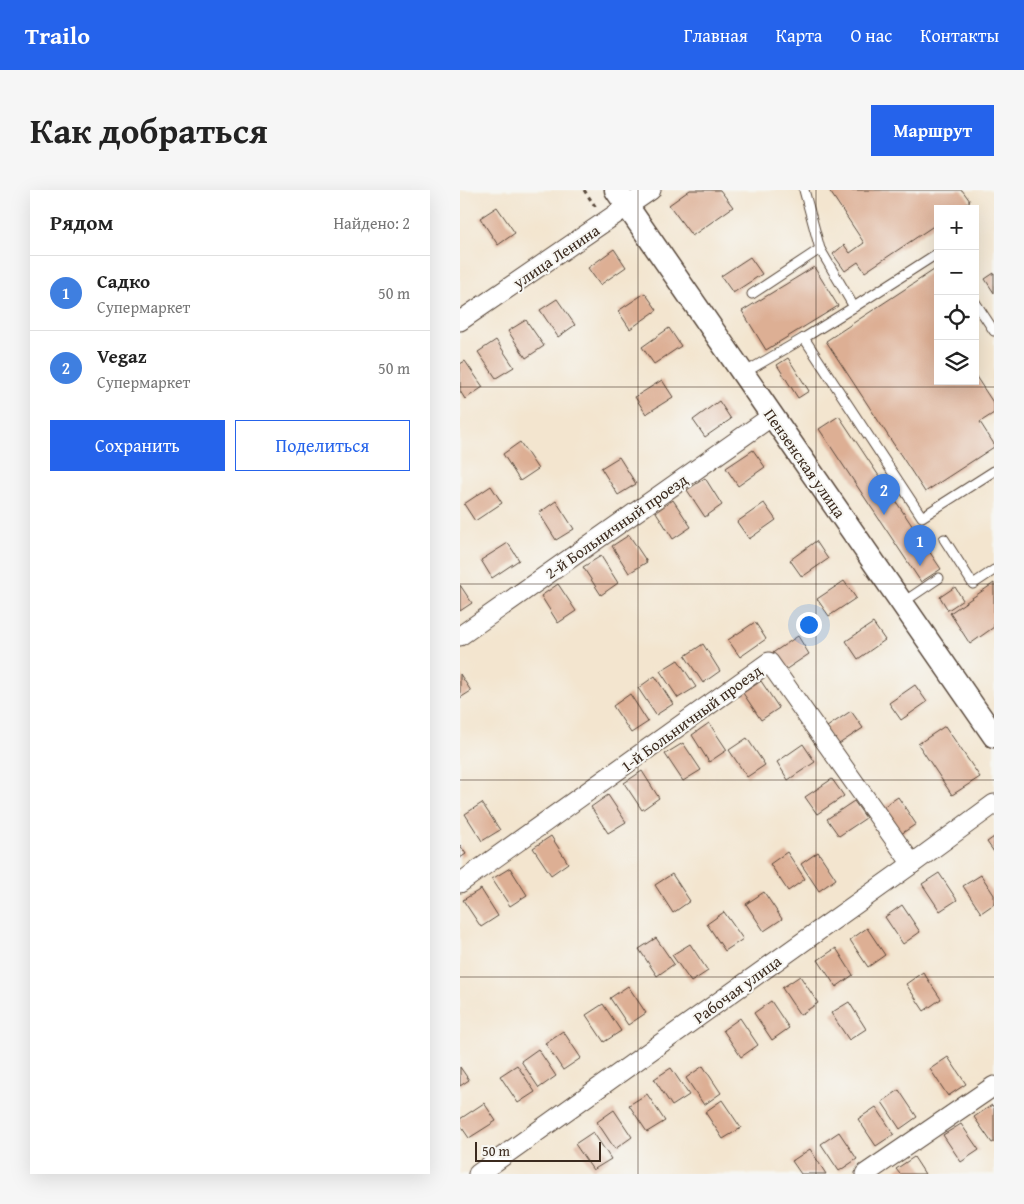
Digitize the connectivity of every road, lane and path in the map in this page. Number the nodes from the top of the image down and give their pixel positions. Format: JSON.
{"nodes":[{"id":1,"x":651,"y":190,"type":"edge"},
{"id":2,"x":804,"y":190,"type":"edge"},
{"id":3,"x":622,"y":198,"type":"edge"},
{"id":4,"x":820,"y":249,"type":"junction"},
{"id":5,"x":934,"y":256,"type":"edge"},
{"id":6,"x":752,"y":294,"type":"dead end"},
{"id":7,"x":854,"y":307,"type":"junction"},
{"id":8,"x":979,"y":308,"type":"edge"},
{"id":9,"x":460,"y":321,"type":"edge"},
{"id":10,"x":994,"y":331,"type":"edge"},
{"id":11,"x":804,"y":338,"type":"junction"},
{"id":12,"x":743,"y":374,"type":"junction"},
{"id":13,"x":772,"y":416,"type":"junction"},
{"id":14,"x":994,"y":471,"type":"edge"},
{"id":15,"x":944,"y":539,"type":"dead end"},
{"id":16,"x":994,"y":570,"type":"edge"},
{"id":17,"x":939,"y":578,"type":"dead end"},
{"id":18,"x":902,"y":603,"type":"junction"},
{"id":19,"x":460,"y":636,"type":"edge"},
{"id":20,"x":994,"y":736,"type":"edge"},
{"id":21,"x":994,"y":804,"type":"edge"},
{"id":22,"x":912,"y":864,"type":"junction"},
{"id":23,"x":460,"y":883,"type":"edge"},
{"id":24,"x":994,"y":1086,"type":"edge"},
{"id":25,"x":478,"y":1174,"type":"edge"},
{"id":26,"x":866,"y":1174,"type":"edge"}],
"edges":[{"from":1,"to":3,"type":"street","name":"улица Ленина"},
{"from":2,"to":4,"type":"lane"},
{"from":3,"to":9,"type":"street","name":"улица Ленина"},
{"from":3,"to":12,"type":"street","name":"Пензенская улица"},
{"from":4,"to":6,"type":"lane"},
{"from":4,"to":7,"type":"lane"},
{"from":5,"to":7,"type":"lane"},
{"from":7,"to":11,"type":"lane"},
{"from":8,"to":10,"type":"lane"},
{"from":11,"to":12,"type":"lane"},
{"from":11,"to":14,"type":"lane"},
{"from":12,"to":13,"type":"street","name":"Пензенская улица"},
{"from":13,"to":18,"type":"street","name":"Пензенская улица"},
{"from":13,"to":19,"type":"street","name":"2-й Больничный проезд"},
{"from":15,"to":16,"type":"lane"},
{"from":17,"to":18,"type":"lane"},
{"from":18,"to":20,"type":"street","name":"Пензенская улица"},
{"from":21,"to":22,"type":"street","name":"Рабочая улица"},
{"from":22,"to":23,"type":"street","name":"1-й Больничный проезд"},
{"from":22,"to":25,"type":"street","name":"Рабочая улица"},
{"from":24,"to":26,"type":"street"}]}
